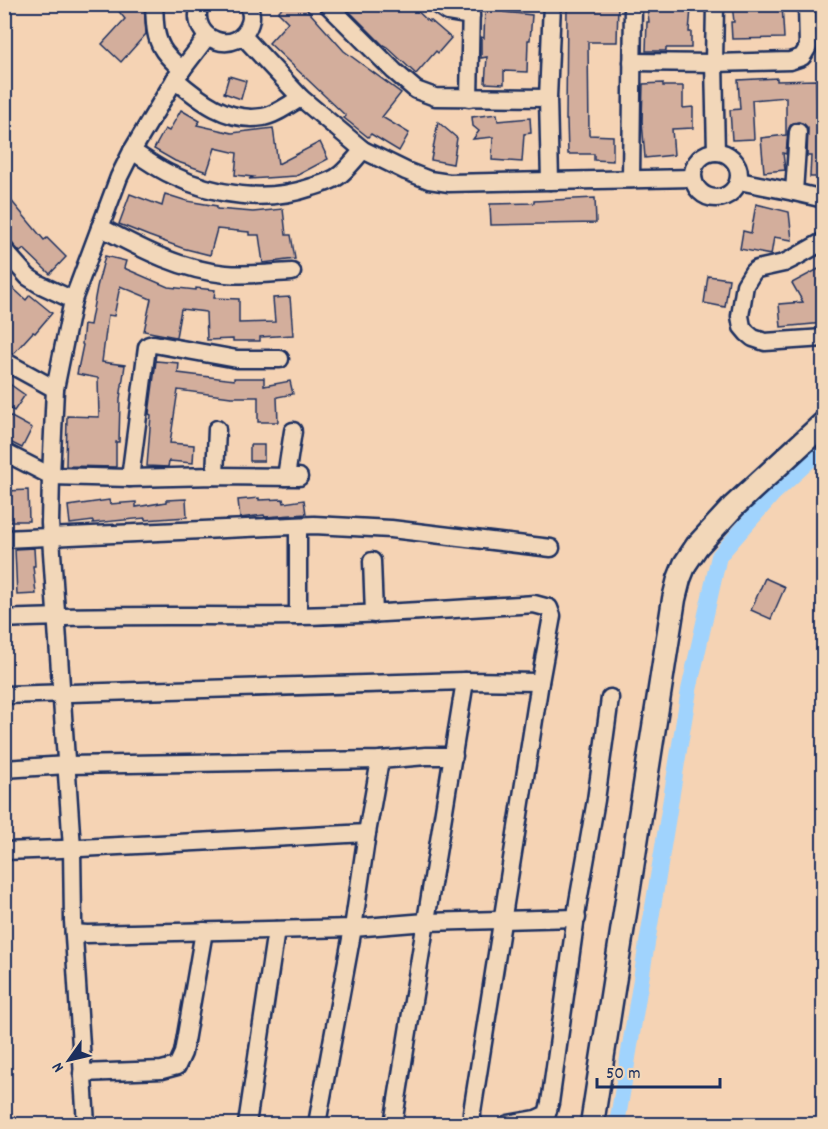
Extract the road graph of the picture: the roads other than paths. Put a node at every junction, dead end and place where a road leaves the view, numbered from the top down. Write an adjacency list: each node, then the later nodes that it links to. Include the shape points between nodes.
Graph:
1 (154, 4): 15 (street, via 162,48)
2 (200, 4): 12 (street, via 198,21)
3 (248, 4): 11 (street, via 251,19)
4 (327, 4): 17 (street, via 416,90 435,98)
5 (436, 4): 10 (street, via 448,12)
6 (552, 4): 18 (street)
7 (633, 4): 13 (street)
8 (715, 4): 14 (street)
9 (807, 4): 14 (street, via 808,47 802,57 790,61)
10 (471, 10): 17 (street)
11 (243, 36): 12 (street, via 225,43); 16 (street)
12 (207, 37): 15 (street)
13 (632, 62): 14 (street); 24 (street)
14 (714, 63): 22 (street)
15 (178, 74): 16 (street, via 192,93 231,115 264,117); 21 (street)
16 (301, 98): 20 (street)
17 (469, 98): 18 (street)
18 (548, 98): 25 (street)
19 (798, 132): 27 (street)
20 (363, 150): 21 (street, via 332,180 287,194 247,197 212,191 172,175); 25 (street, via 429,180)
21 (132, 151): 29 (street)
22 (716, 152): 23 (street, via 701,157); 26 (street, via 735,160)
23 (693, 178): 24 (street); 26 (street, via 700,192 715,198 730,194)
24 (631, 179): 25 (street)
25 (550, 181)
26 (739, 181): 27 (street)
27 (794, 192): 28 (street)
28 (824, 200)
29 (100, 227): 32 (street, via 176,264 242,275); 33 (street)
30 (824, 241): 34 (street, via 784,263 753,272 745,285 740,316 747,333 765,342)
31 (4, 250): 33 (street, via 28,277)
32 (292, 272)
33 (73, 300): 37 (street)
34 (824, 338)
35 (280, 359): 44 (street, via 237,359 149,345)
36 (4, 361): 37 (street)
37 (55, 389): 42 (street)
38 (824, 423): 80 (street, via 721,518 697,546 679,579)
39 (217, 429): 43 (street)
40 (293, 431): 43 (street, via 292,477)
41 (4, 452): 42 (street)
42 (51, 476): 44 (street); 46 (street)
43 (215, 476): 44 (street)
44 (130, 478)
45 (298, 526): 46 (street); 48 (street, via 391,529); 52 (street)
46 (51, 537): 47 (street); 51 (street)
47 (4, 539)
48 (551, 549)
49 (372, 561): 50 (street)
50 (374, 614): 52 (street); 55 (street, via 534,604 549,608 552,616)
51 (57, 616): 52 (street); 53 (street); 56 (street)
52 (298, 616)
53 (4, 619)
54 (465, 681): 55 (street); 56 (street); 59 (street)
55 (540, 682): 67 (street)
56 (62, 692): 57 (street); 61 (street)
57 (4, 695)
58 (610, 698): 66 (street)
59 (454, 756): 60 (street); 68 (street)
60 (380, 760): 61 (street); 63 (street)
61 (67, 765): 62 (street); 64 (street)
62 (4, 769)
63 (367, 833): 64 (street); 69 (street)
64 (72, 848): 65 (street); 72 (street)
65 (4, 850)
66 (577, 918): 67 (street); 74 (street, via 547,1114)
67 (502, 920): 68 (street); 79 (street, via 472,1112)
68 (426, 922): 69 (street); 78 (street)
69 (353, 928): 70 (street); 77 (street)
70 (276, 930): 71 (street); 76 (street)
71 (204, 931): 72 (street); 73 (street, via 183,1053 177,1066)
72 (74, 933): 73 (street)
73 (82, 1073): 75 (street)
74 (513, 1124)
75 (86, 1125)
76 (247, 1125)
77 (317, 1125)
78 (393, 1125)
79 (475, 1125)
80 (592, 1125)

